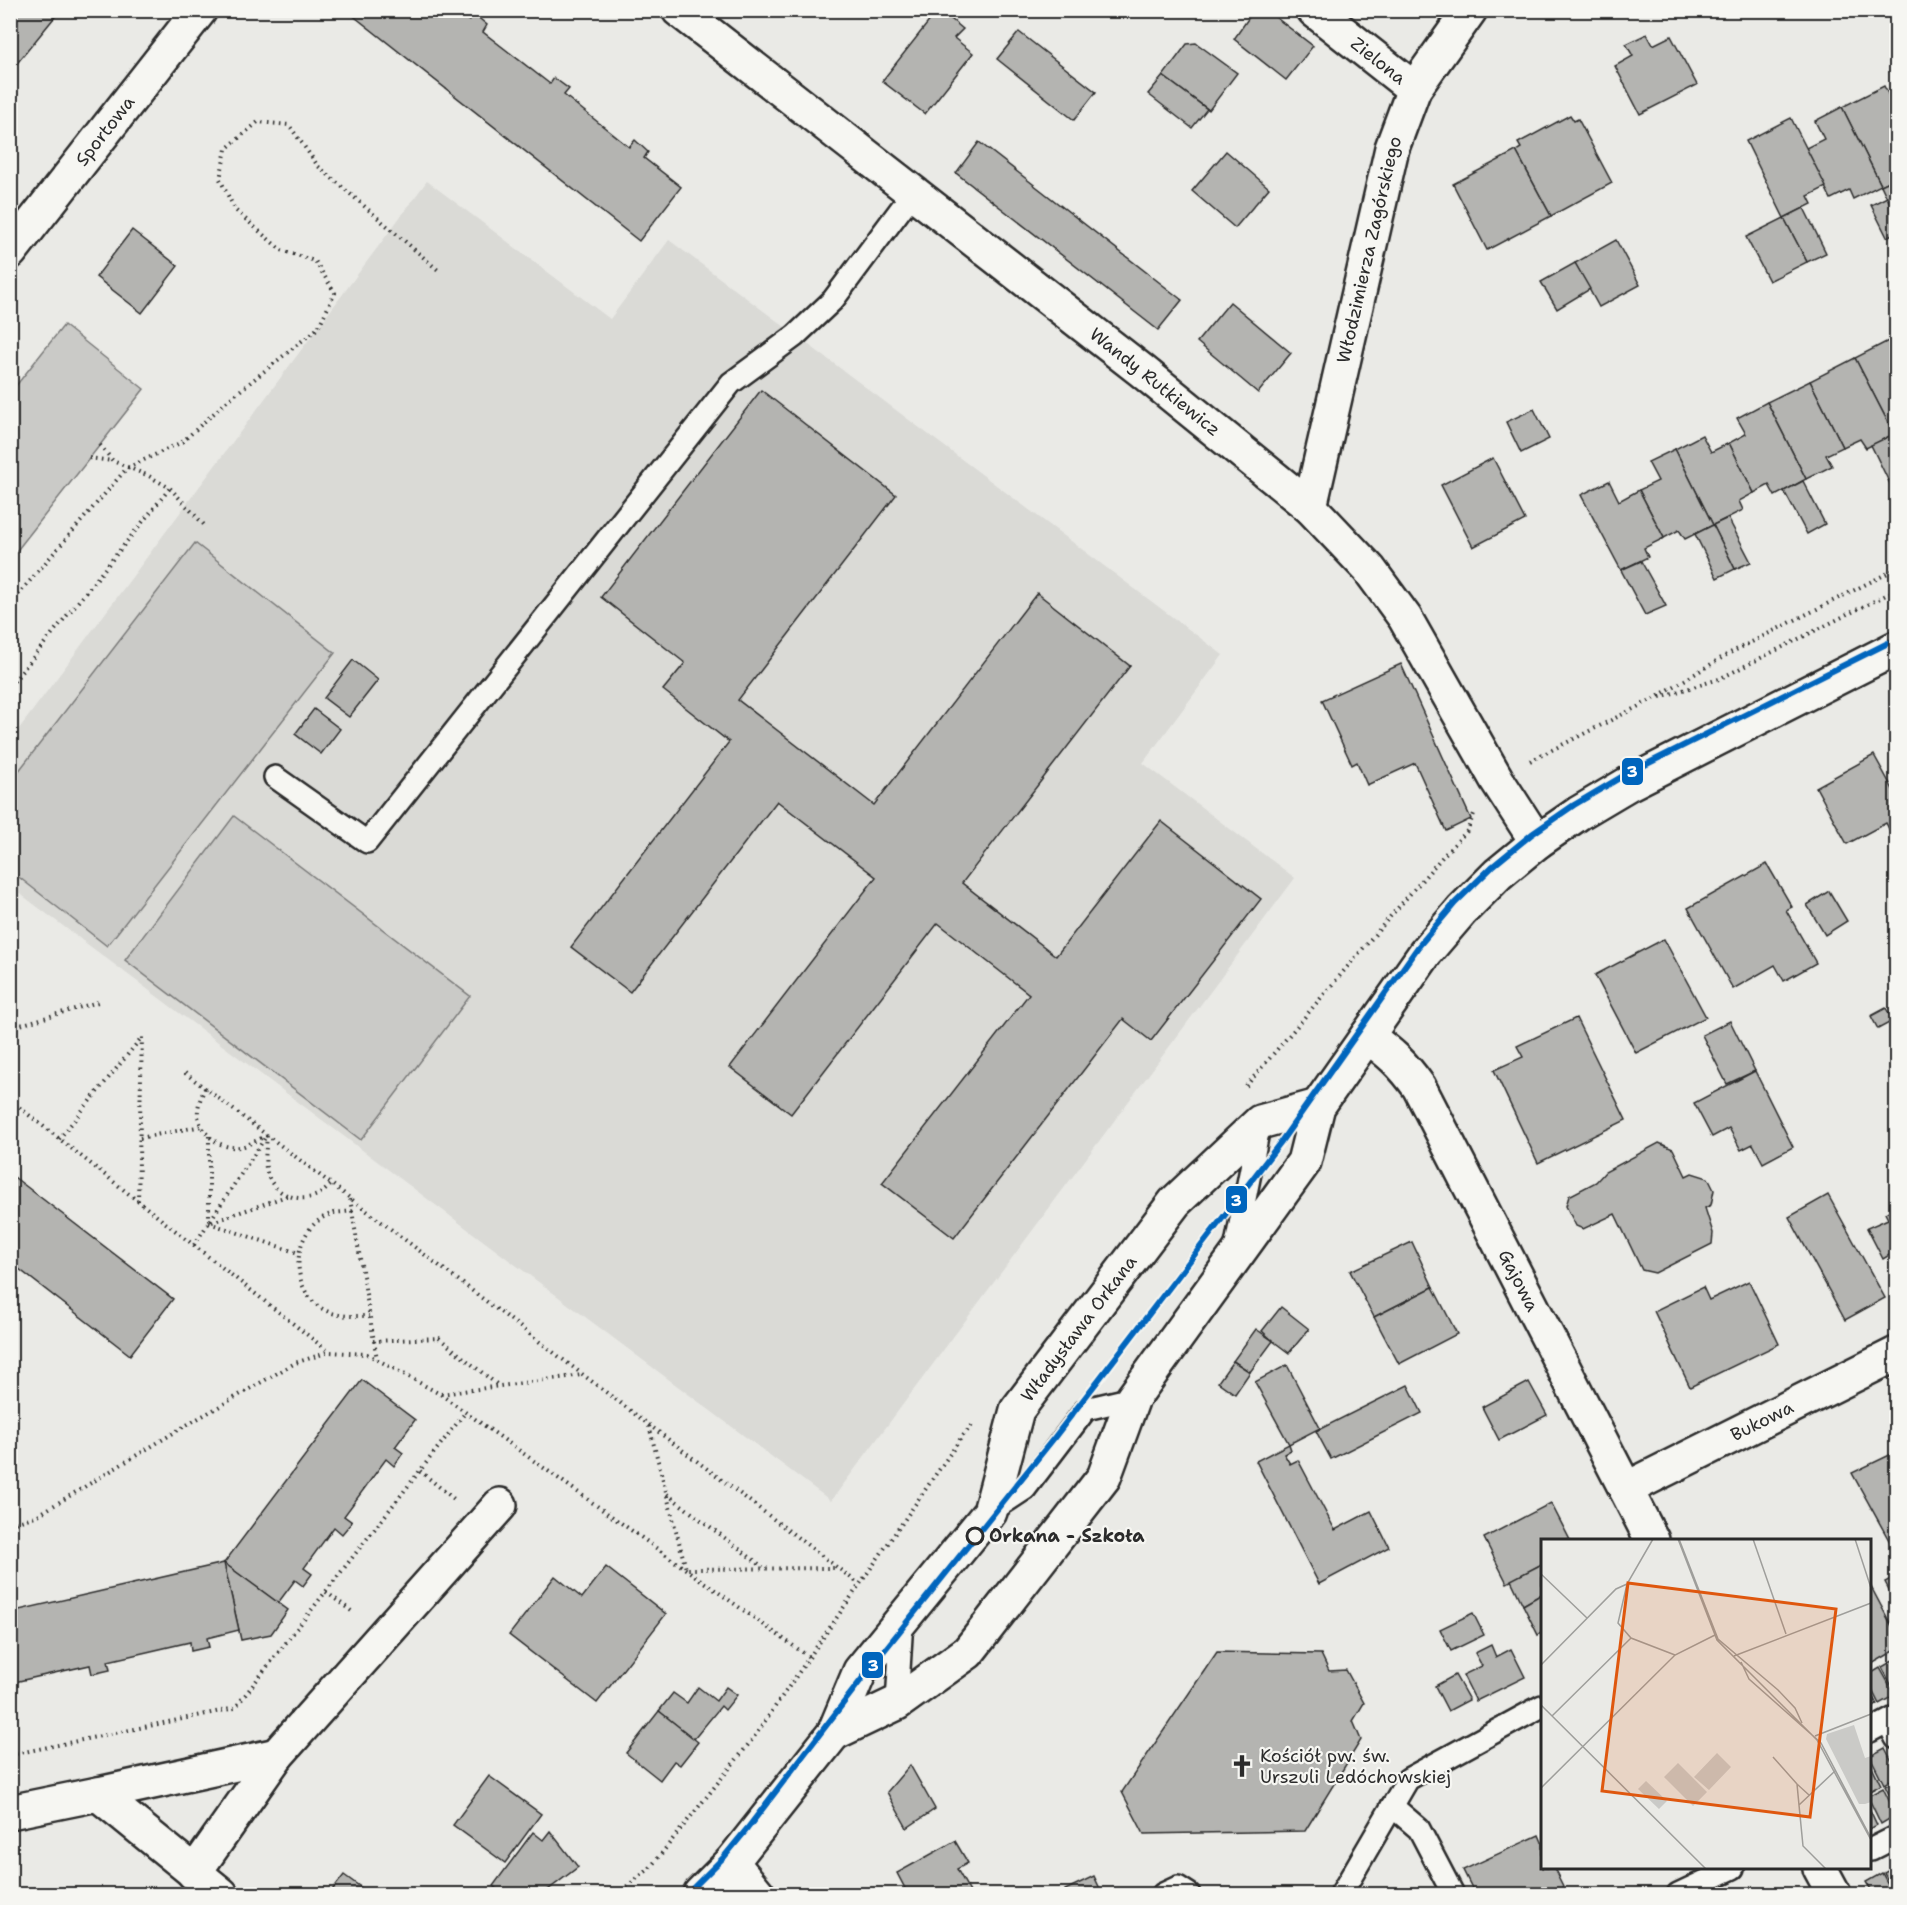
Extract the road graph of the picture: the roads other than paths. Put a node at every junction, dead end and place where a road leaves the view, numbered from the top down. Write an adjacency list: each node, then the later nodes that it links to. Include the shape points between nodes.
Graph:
1 (200, 10): 7 (street, Sportowa)
2 (678, 10): 6 (street, Wandy Rutkiewicz)
3 (1314, 10): 5 (street, Zielona)
4 (1470, 10): 5 (street, Włodzimierza Zagórskiego)
5 (1414, 89): 8 (street, Włodzimierza Zagórskiego, via 1392,148)
6 (912, 194): 8 (street, Wandy Rutkiewicz); 10 (lane, via 833,300 795,336 731,383 367,842)
7 (10, 252)
8 (1310, 507): 11 (street, Wandy Rutkiewicz, via 1369,569 1405,618)
9 (1896, 648): 11 (street, Władysława Orkana, via 1628,784)
10 (275, 777)
11 (1537, 842): 12 (street, Władysława Orkana, via 1462,910 1426,952)
12 (1367, 1036): 13 (street, Władysława Orkana); 18 (street, Gajowa, via 1392,1054 1419,1087)
13 (1318, 1106): 14 (street, Władysława Orkana); 15 (street, Władysława Orkana, via 1304,1161)
14 (1260, 1122): 15 (lane); 19 (street, Władysława Orkana, via 1175,1202 1017,1410)
15 (1233, 1259): 17 (street, Władysława Orkana)
16 (1896, 1354): 18 (street, Bukowa)
17 (1133, 1398): 19 (lane, via 1086,1409 1025,1489); 23 (street, Władysława Orkana, via 1104,1477 968,1652)
18 (1626, 1489): 21 (street, Gajowa)
19 (990, 1512): 22 (street, Władysława Orkana)
20 (492, 1514): 26 (street)
21 (1651, 1539)
22 (902, 1620): 23 (lane); 25 (street, Władysława Orkana, via 860,1671)
23 (897, 1703): 25 (street, Władysława Orkana)
24 (1541, 1707): 28 (lane, via 1408,1779)
25 (834, 1733): 32 (street, Władysława Orkana)
26 (277, 1755): 27 (street); 34 (street)
27 (98, 1794): 29 (street); 34 (street)
28 (1392, 1806): 40 (lane); 41 (lane, via 1419,1829)
29 (10, 1812)
30 (1896, 1837): 31 (lane)
31 (1871, 1849)
32 (731, 1863): 36 (street, Władysława Orkana); 37 (street)
33 (1731, 1869): 42 (lane)
34 (194, 1873): 35 (street)
35 (221, 1894)
36 (700, 1894)
37 (758, 1894)
38 (1163, 1894): 39 (lane, via 1178,1887)
39 (1189, 1894)
40 (1341, 1894)
41 (1453, 1894)
42 (1678, 1894)

